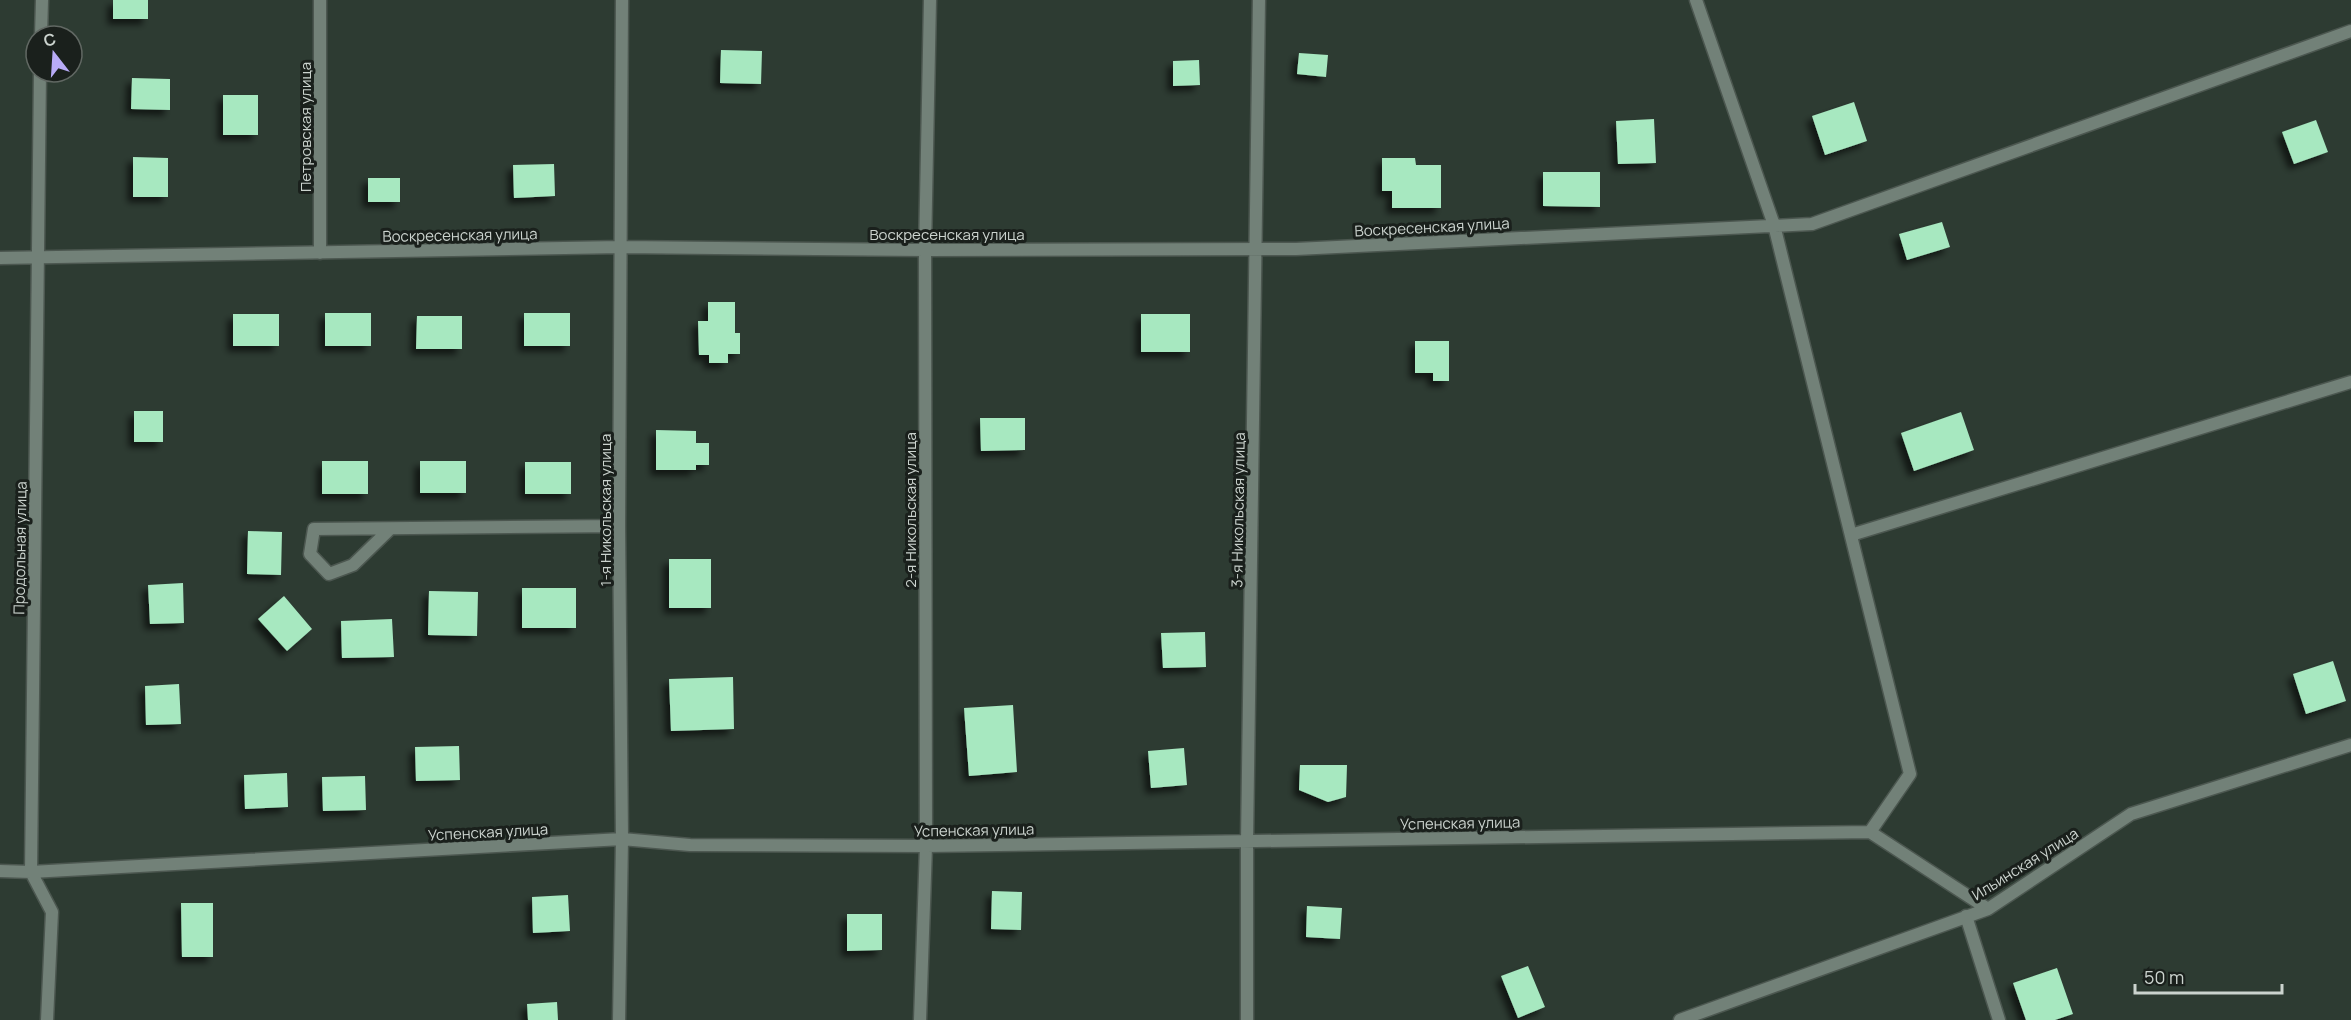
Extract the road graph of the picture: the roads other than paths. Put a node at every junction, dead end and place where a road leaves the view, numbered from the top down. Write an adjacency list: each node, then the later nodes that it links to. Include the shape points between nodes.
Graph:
1 (42, 0): 7 (street)
2 (320, 0): 14 (street, Петровская улица)
3 (622, 0): 11 (street, 1-я Никольская улица)
4 (930, 0): 13 (street, 2-я Никольская улица)
5 (1259, 0): 12 (street, 3-я Никольская улица)
6 (1696, 0): 10 (street)
7 (41, 24)
8 (2351, 31): 10 (street, Воскресенская улица, via 1812,224)
9 (40, 84): 15 (street, Продольная улица)
10 (1774, 225): 12 (street, Воскресенская улица); 20 (street)
11 (621, 247): 13 (street, Воскресенская улица); 14 (street, Воскресенская улица); 18 (street, 1-я Никольская улица)
12 (1257, 249): 13 (street, Воскресенская улица); 24 (street, 3-я Никольская улица)
13 (925, 250): 25 (street, 2-я Никольская улица)
14 (320, 253): 15 (street, Воскресенская улица)
15 (37, 257): 16 (street, Воскресенская улица); 27 (street, Продольная улица)
16 (0, 258)
17 (2351, 382): 20 (street)
18 (619, 526): 19 (street); 23 (street, 1-я Никольская улица)
19 (390, 529): 19 (street, via 314,530 310,554 329,574 353,565)
20 (1851, 535): 22 (street, via 1910,774)
21 (2351, 745): 28 (street, Ильинская улица, via 2131,814)
22 (1870, 832): 24 (street, Успенская улица); 28 (street)
23 (622, 839): 25 (street, Успенская улица, via 690,845); 27 (street, Успенская улица); 31 (street, 1-я Никольская улица)
24 (1247, 841): 25 (street, Успенская улица); 33 (street, 3-я Никольская улица)
25 (926, 846): 32 (street, 2-я Никольская улица)
26 (0, 871): 27 (street, Успенская улица)
27 (31, 872): 30 (street, Продольная улица, via 52,912)
28 (1988, 909): 29 (street, Ильинская улица)
29 (1966, 916): 34 (street, Ильинская улица); 35 (street)
30 (47, 1020)
31 (620, 1020)
32 (920, 1020)
33 (1247, 1020)
34 (1680, 1020)
35 (1998, 1020)

